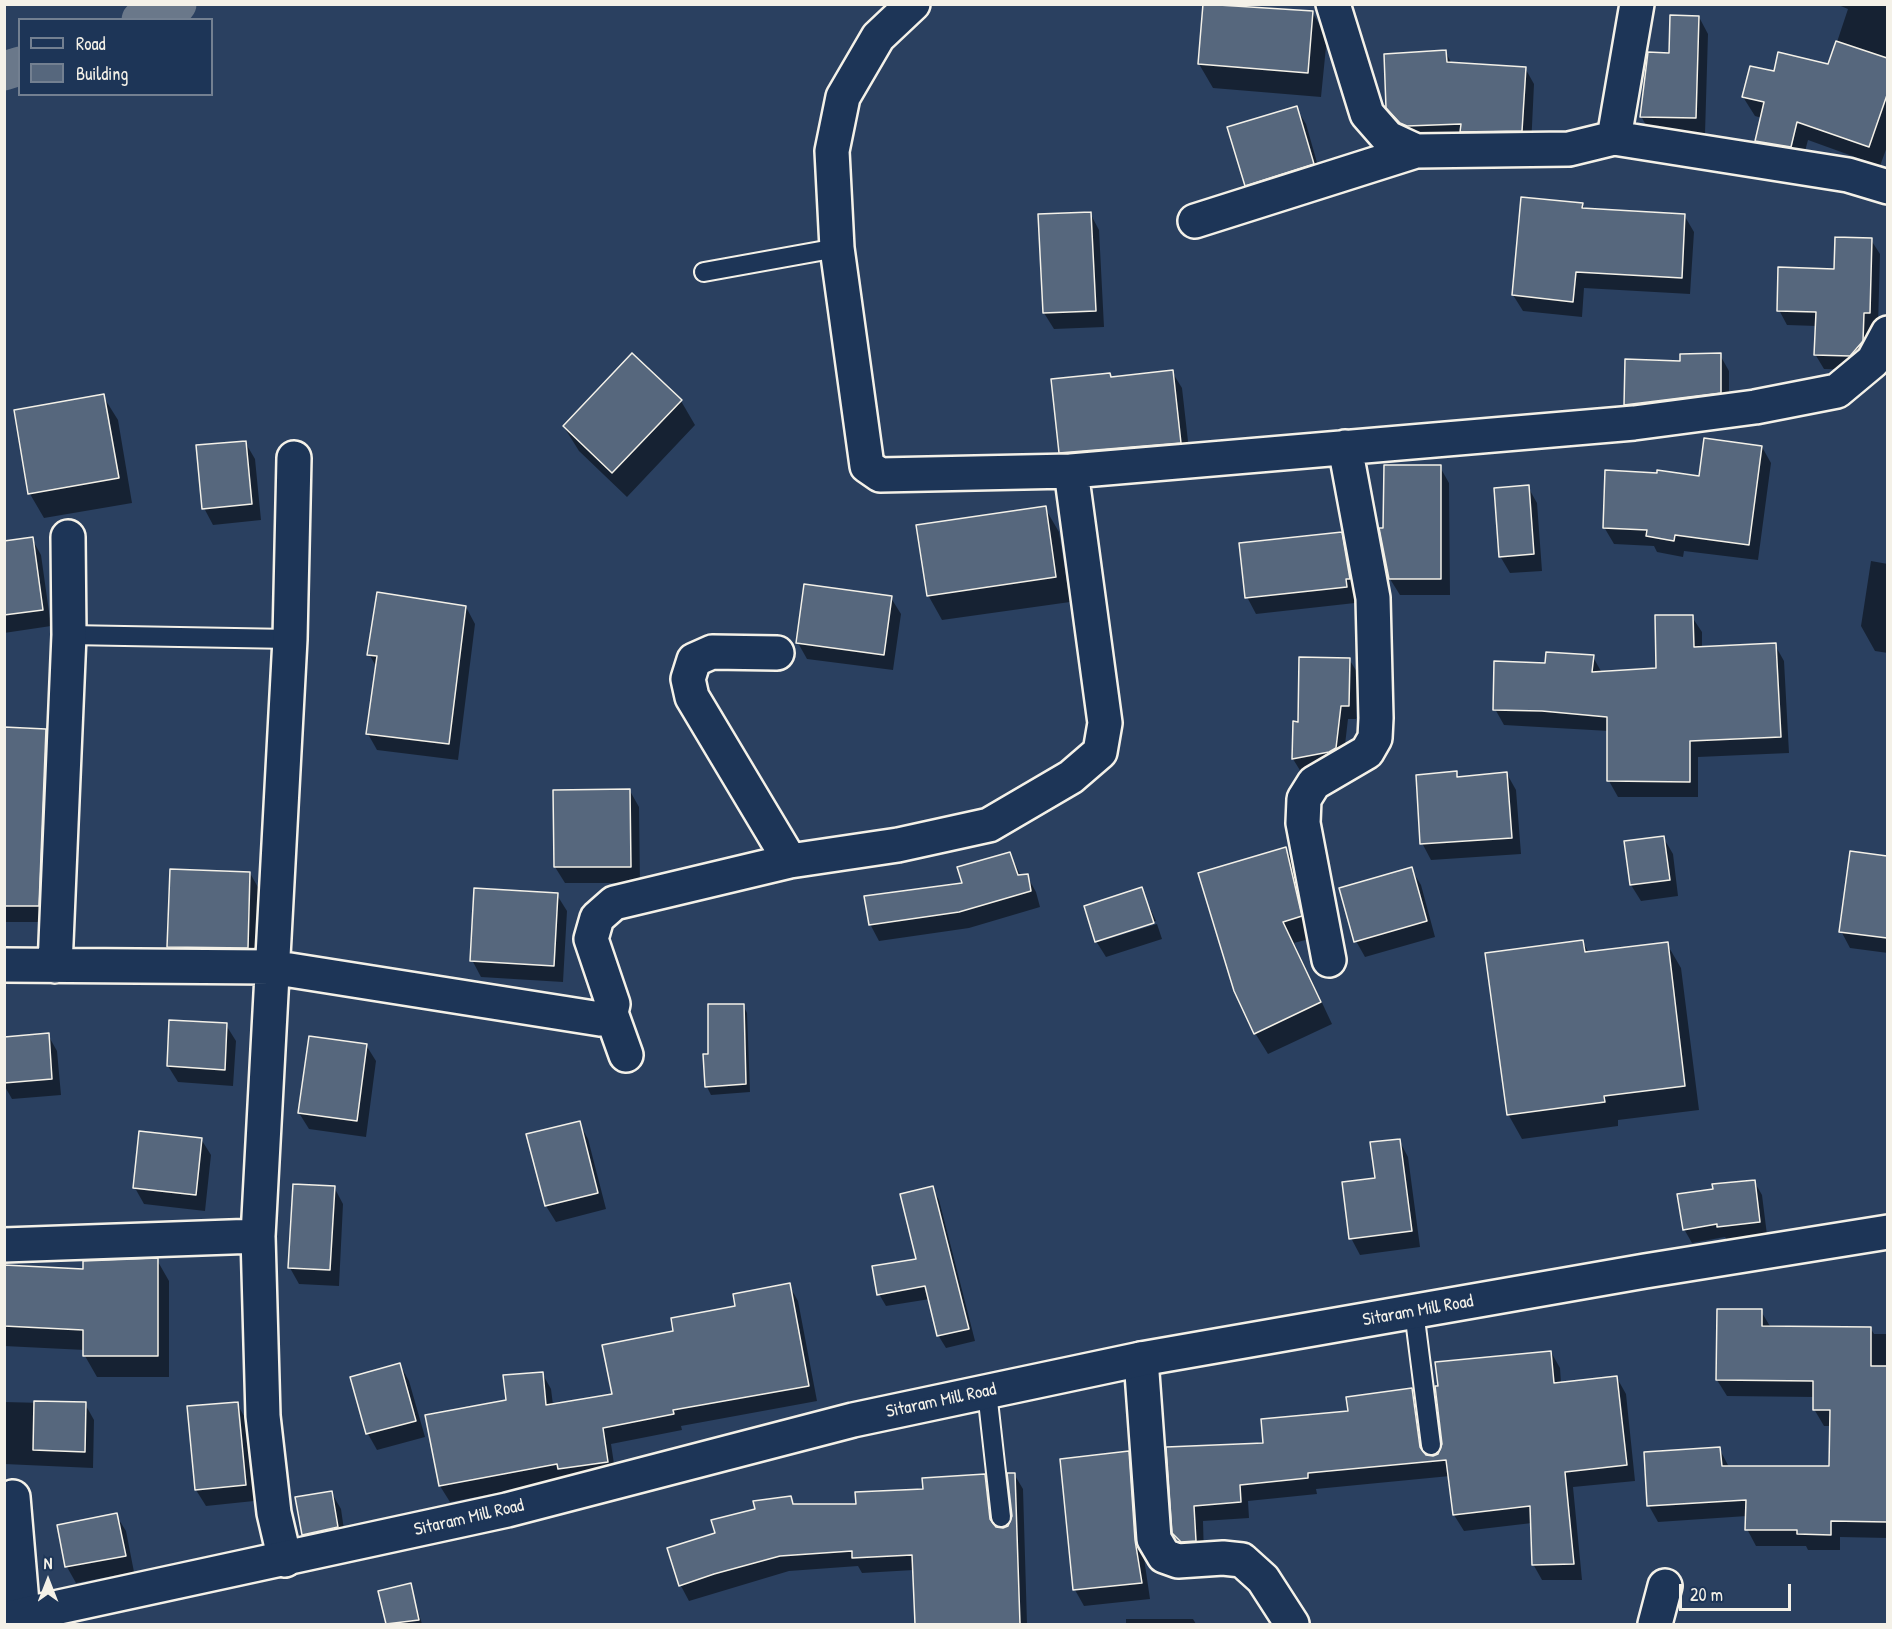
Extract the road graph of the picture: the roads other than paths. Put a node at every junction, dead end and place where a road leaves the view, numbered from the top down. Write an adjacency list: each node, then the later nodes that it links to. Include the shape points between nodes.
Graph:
1 (913, 4): 8 (street, via 878,38 843,97 832,151)
2 (1333, 4): 5 (street, via 1367,114 1388,138)
3 (1637, 4): 4 (street)
4 (1614, 138): 5 (street, via 1569,149); 6 (street, via 1848,175)
5 (1416, 151): 7 (street)
6 (1887, 187)
7 (1195, 220)
8 (837, 248): 9 (lane); 13 (street, via 867,466 880,475)
9 (704, 272)
10 (1887, 333): 11 (street, via 1873,361 1837,391 1755,407 1634,423)
11 (1345, 447): 13 (street); 19 (street, via 1373,598 1376,718 1375,738 1367,752 1314,783 1304,799 1303,823)
12 (294, 458): 16 (street)
13 (1071, 471): 18 (street, via 1105,723 1100,752 1071,777 989,825 898,845)
14 (68, 537): 15 (street)
15 (69, 635): 16 (lane); 21 (street)
16 (290, 639): 22 (street)
17 (777, 653): 18 (street, via 712,652 694,660 688,679 692,697)
18 (790, 861): 23 (street, via 614,903 597,918 591,939 613,1004)
19 (1329, 960)
20 (4, 965): 21 (street)
21 (55, 966): 22 (street)
22 (271, 967): 23 (street, via 600,1019); 26 (street)
23 (611, 1013): 24 (street)
24 (626, 1055)
25 (1887, 1232): 28 (street, Sitaram Mill Road)
26 (258, 1236): 27 (street); 34 (street, via 263,1416 274,1513)
27 (4, 1245)
28 (1414, 1311): 29 (street, Sitaram Mill Road); 31 (lane)
29 (1141, 1359): 30 (street, Sitaram Mill Road); 37 (street, via 1154,1539 1164,1556 1178,1561 1242,1560 1263,1579)
30 (987, 1392): 33 (lane); 34 (street, Sitaram Mill Road, via 853,1420 507,1510)
31 (1431, 1446)
32 (13, 1497): 36 (street)
33 (1001, 1517)
34 (285, 1560): 36 (street, Sitaram Mill Road)
35 (1665, 1586): 38 (street)
36 (14, 1617)
37 (1292, 1624)
38 (1655, 1624)

